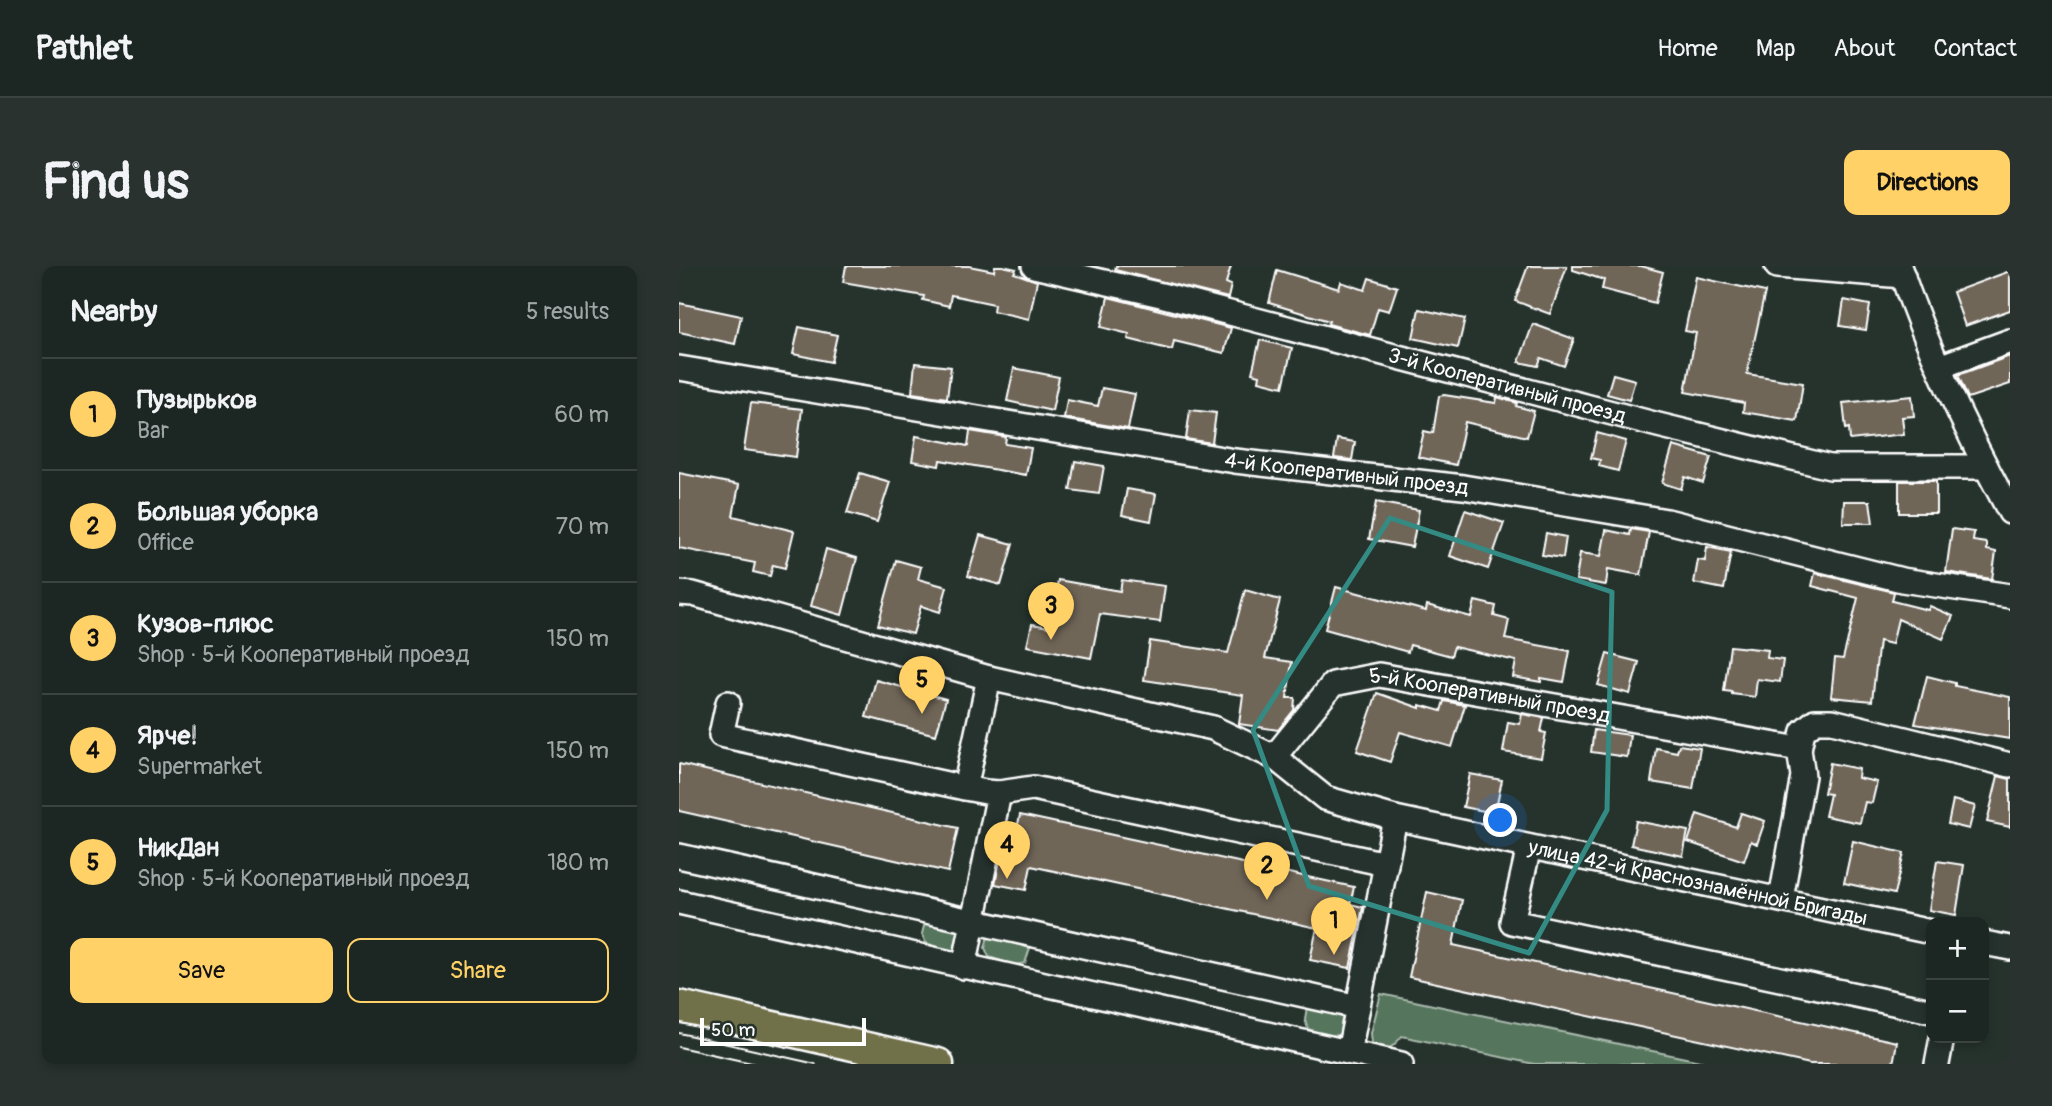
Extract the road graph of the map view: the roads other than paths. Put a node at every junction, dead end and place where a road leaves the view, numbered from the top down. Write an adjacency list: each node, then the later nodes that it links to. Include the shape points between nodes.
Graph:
1 (1034, 266): 7 (street, 3-й Кооперативный проезд, via 1830,467)
2 (1777, 266): 3 (street)
3 (1901, 271): 5 (street)
4 (2010, 341): 5 (street)
5 (1939, 367): 7 (street)
6 (679, 368): 10 (street, 4-й Кооперативный проезд, via 1235,461 1463,487 1667,521 1902,580)
7 (1986, 467): 8 (street)
8 (2010, 512)
9 (679, 593): 11 (street)
10 (2010, 596)
11 (989, 678): 14 (street, via 1213,728); 16 (street)
12 (728, 703): 16 (street, via 721,735)
13 (1799, 749): 14 (street, 5-й Кооперативный проезд, via 1379,675 1333,684); 15 (street, via 1803,731 1815,721 1832,721); 22 (street, via 1803,775)
14 (1274, 757): 18 (street, улица 42-й Краснознамённой Бригады, via 1325,798)
15 (2010, 765)
16 (965, 788): 17 (street)
17 (999, 793): 21 (street, via 1033,788); 24 (street)
18 (1395, 818): 19 (street, улица 42-й Краснознамённой Бригады); 21 (street)
19 (1528, 846): 22 (street, улица 42-й Краснознамённой Бригады); 31 (street, via 1512,922)
20 (679, 856): 24 (street)
21 (1386, 864): 30 (street)
22 (1781, 900): 25 (street, улица 42-й Краснознамённой Бригады)
23 (679, 902): 28 (street)
24 (974, 923): 28 (street); 30 (street)
25 (1926, 931)
26 (1989, 944): 27 (street)
27 (2010, 948)
28 (964, 967): 33 (street)
29 (679, 1006): 34 (main road)
30 (1358, 1007): 33 (street)
31 (1926, 1010)
32 (1942, 1043): 36 (street)
33 (1349, 1052): 35 (street)
34 (939, 1064)
35 (1401, 1064)
36 (1937, 1064)

